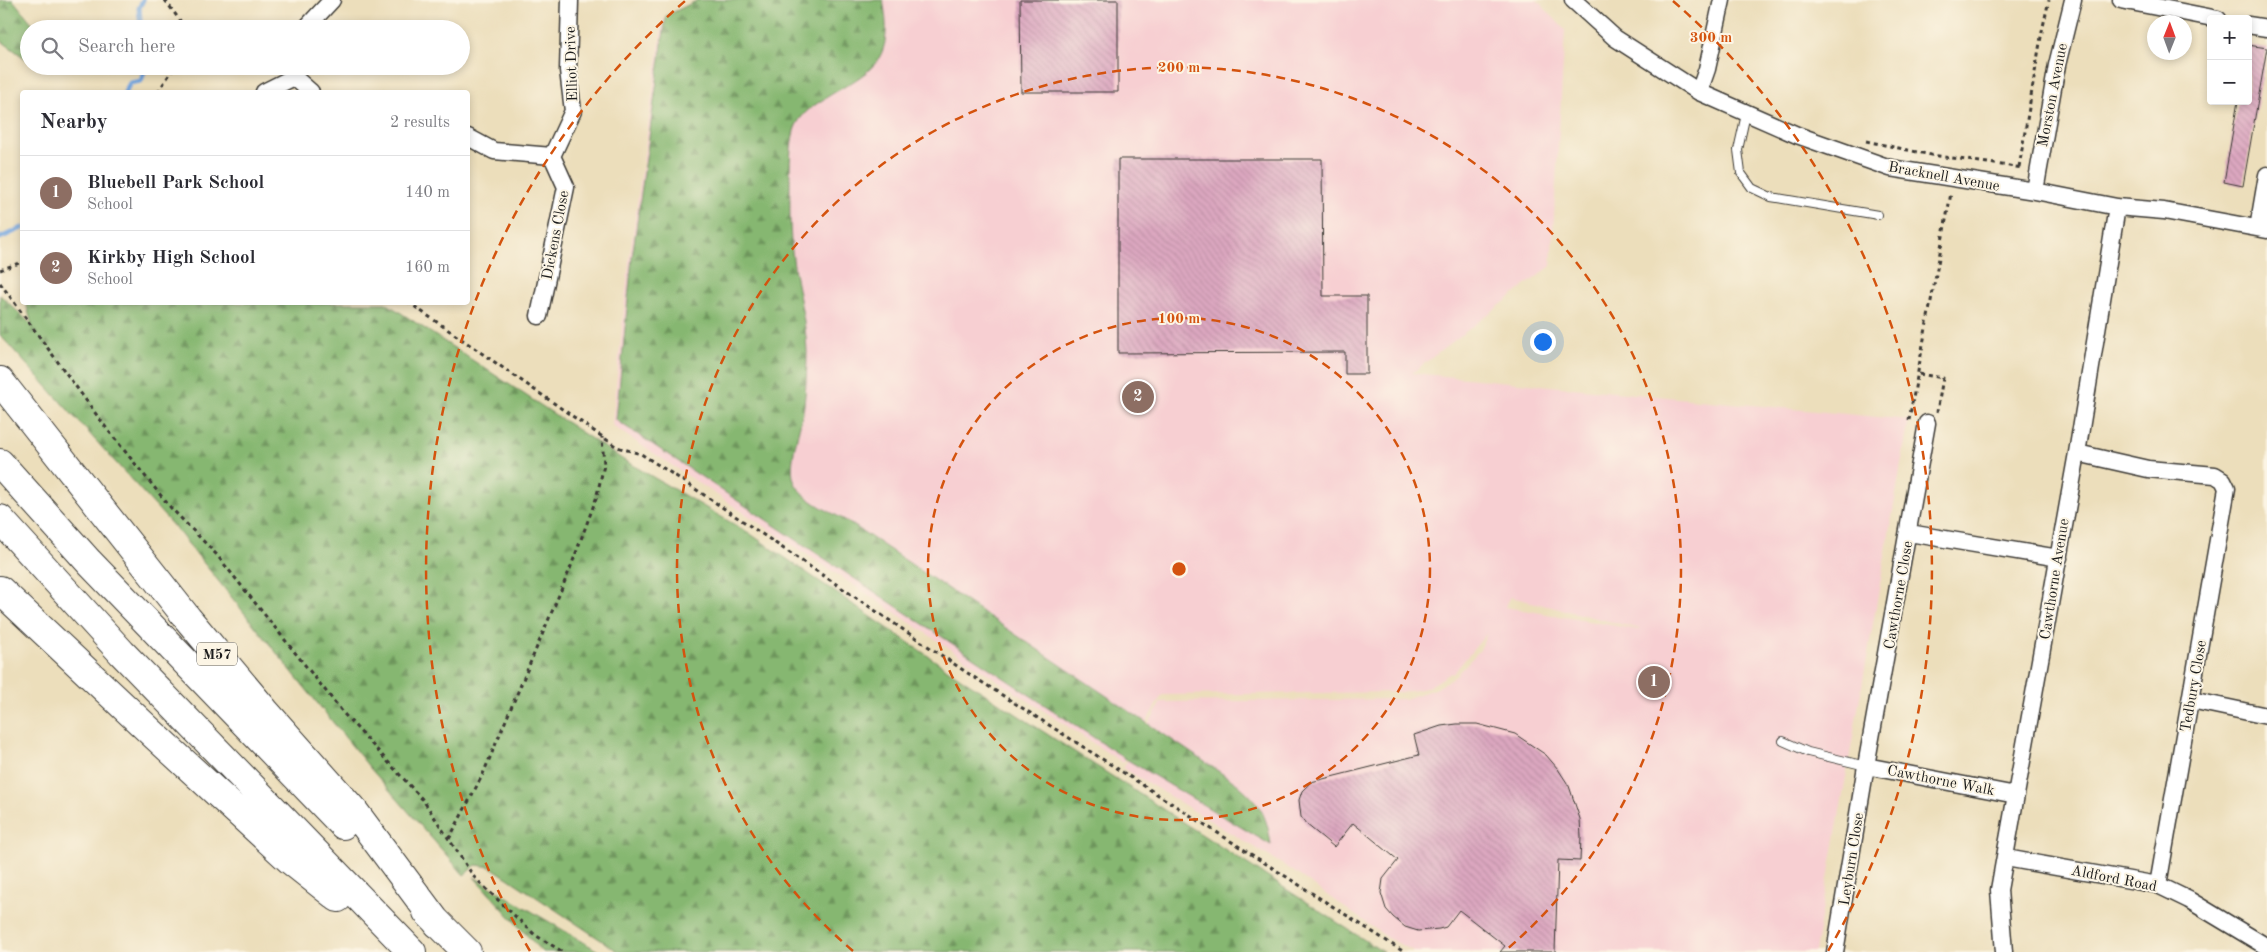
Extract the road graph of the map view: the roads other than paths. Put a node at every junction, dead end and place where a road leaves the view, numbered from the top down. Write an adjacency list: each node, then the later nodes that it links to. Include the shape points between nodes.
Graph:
1 (332, 0): 8 (street)
2 (570, 0): 18 (street, Elliot Drive, via 568,70 573,111)
3 (1573, 0): 15 (street, Bracknell Avenue, via 1615,38)
4 (1722, 0): 15 (street)
5 (2073, 0): 20 (street, Morston Avenue, via 2057,65)
6 (2121, 0): 7 (street)
7 (2207, 17)
8 (313, 20)
9 (2252, 26): 10 (street)
10 (2267, 28)
11 (290, 75): 13 (street)
12 (297, 75): 14 (street)
13 (267, 90)
14 (309, 90)
15 (1699, 92): 16 (street, Bracknell Avenue)
16 (1746, 114): 20 (street, Bracknell Avenue, via 1890,168); 22 (lane, via 1738,150 1741,173 1752,188 1771,197)
17 (470, 138): 18 (street, via 494,151)
18 (552, 156): 24 (street, Dickens Close, via 566,187)
19 (2267, 175): 23 (street)
20 (2034, 191): 21 (street, Bracknell Avenue)
21 (2117, 207): 23 (street, Bracknell Avenue, via 2164,211); 27 (street, Cawthorne Avenue)
22 (1878, 215)
23 (2263, 229)
24 (539, 316)
25 (0, 381): 40 (highway, M57, via 188,619 354,811)
26 (1927, 423): 30 (street, Cawthorne Close)
27 (2077, 453): 31 (street, Cawthorne Avenue); 33 (street, Tedbury Close, via 2148,469 2215,475 2227,488)
28 (0, 463): 40 (highway, M57, via 89,562)
29 (0, 519): 42 (highway, via 122,654)
30 (1909, 533): 31 (street); 36 (street, Cawthorne Close)
31 (2059, 558): 37 (street, Cawthorne Avenue)
32 (0, 590): 42 (highway, via 290,860)
33 (2191, 700): 34 (street); 39 (street, Tedbury Close)
34 (2267, 716)
35 (1783, 740): 36 (lane, via 1808,752)
36 (1866, 766): 37 (street, Cawthorne Walk); 44 (street, Leyburn Close)
37 (2016, 795): 38 (street, Cawthorne Avenue)
38 (2006, 858): 39 (street, Aldford Road); 45 (street, Cawthorne Avenue, via 2000,890)
39 (2158, 884): 41 (street, Aldford Road)
40 (438, 924): 43 (highway, M57)
41 (2267, 948)
42 (410, 952)
43 (467, 952)
44 (1836, 952)
45 (2004, 952)

